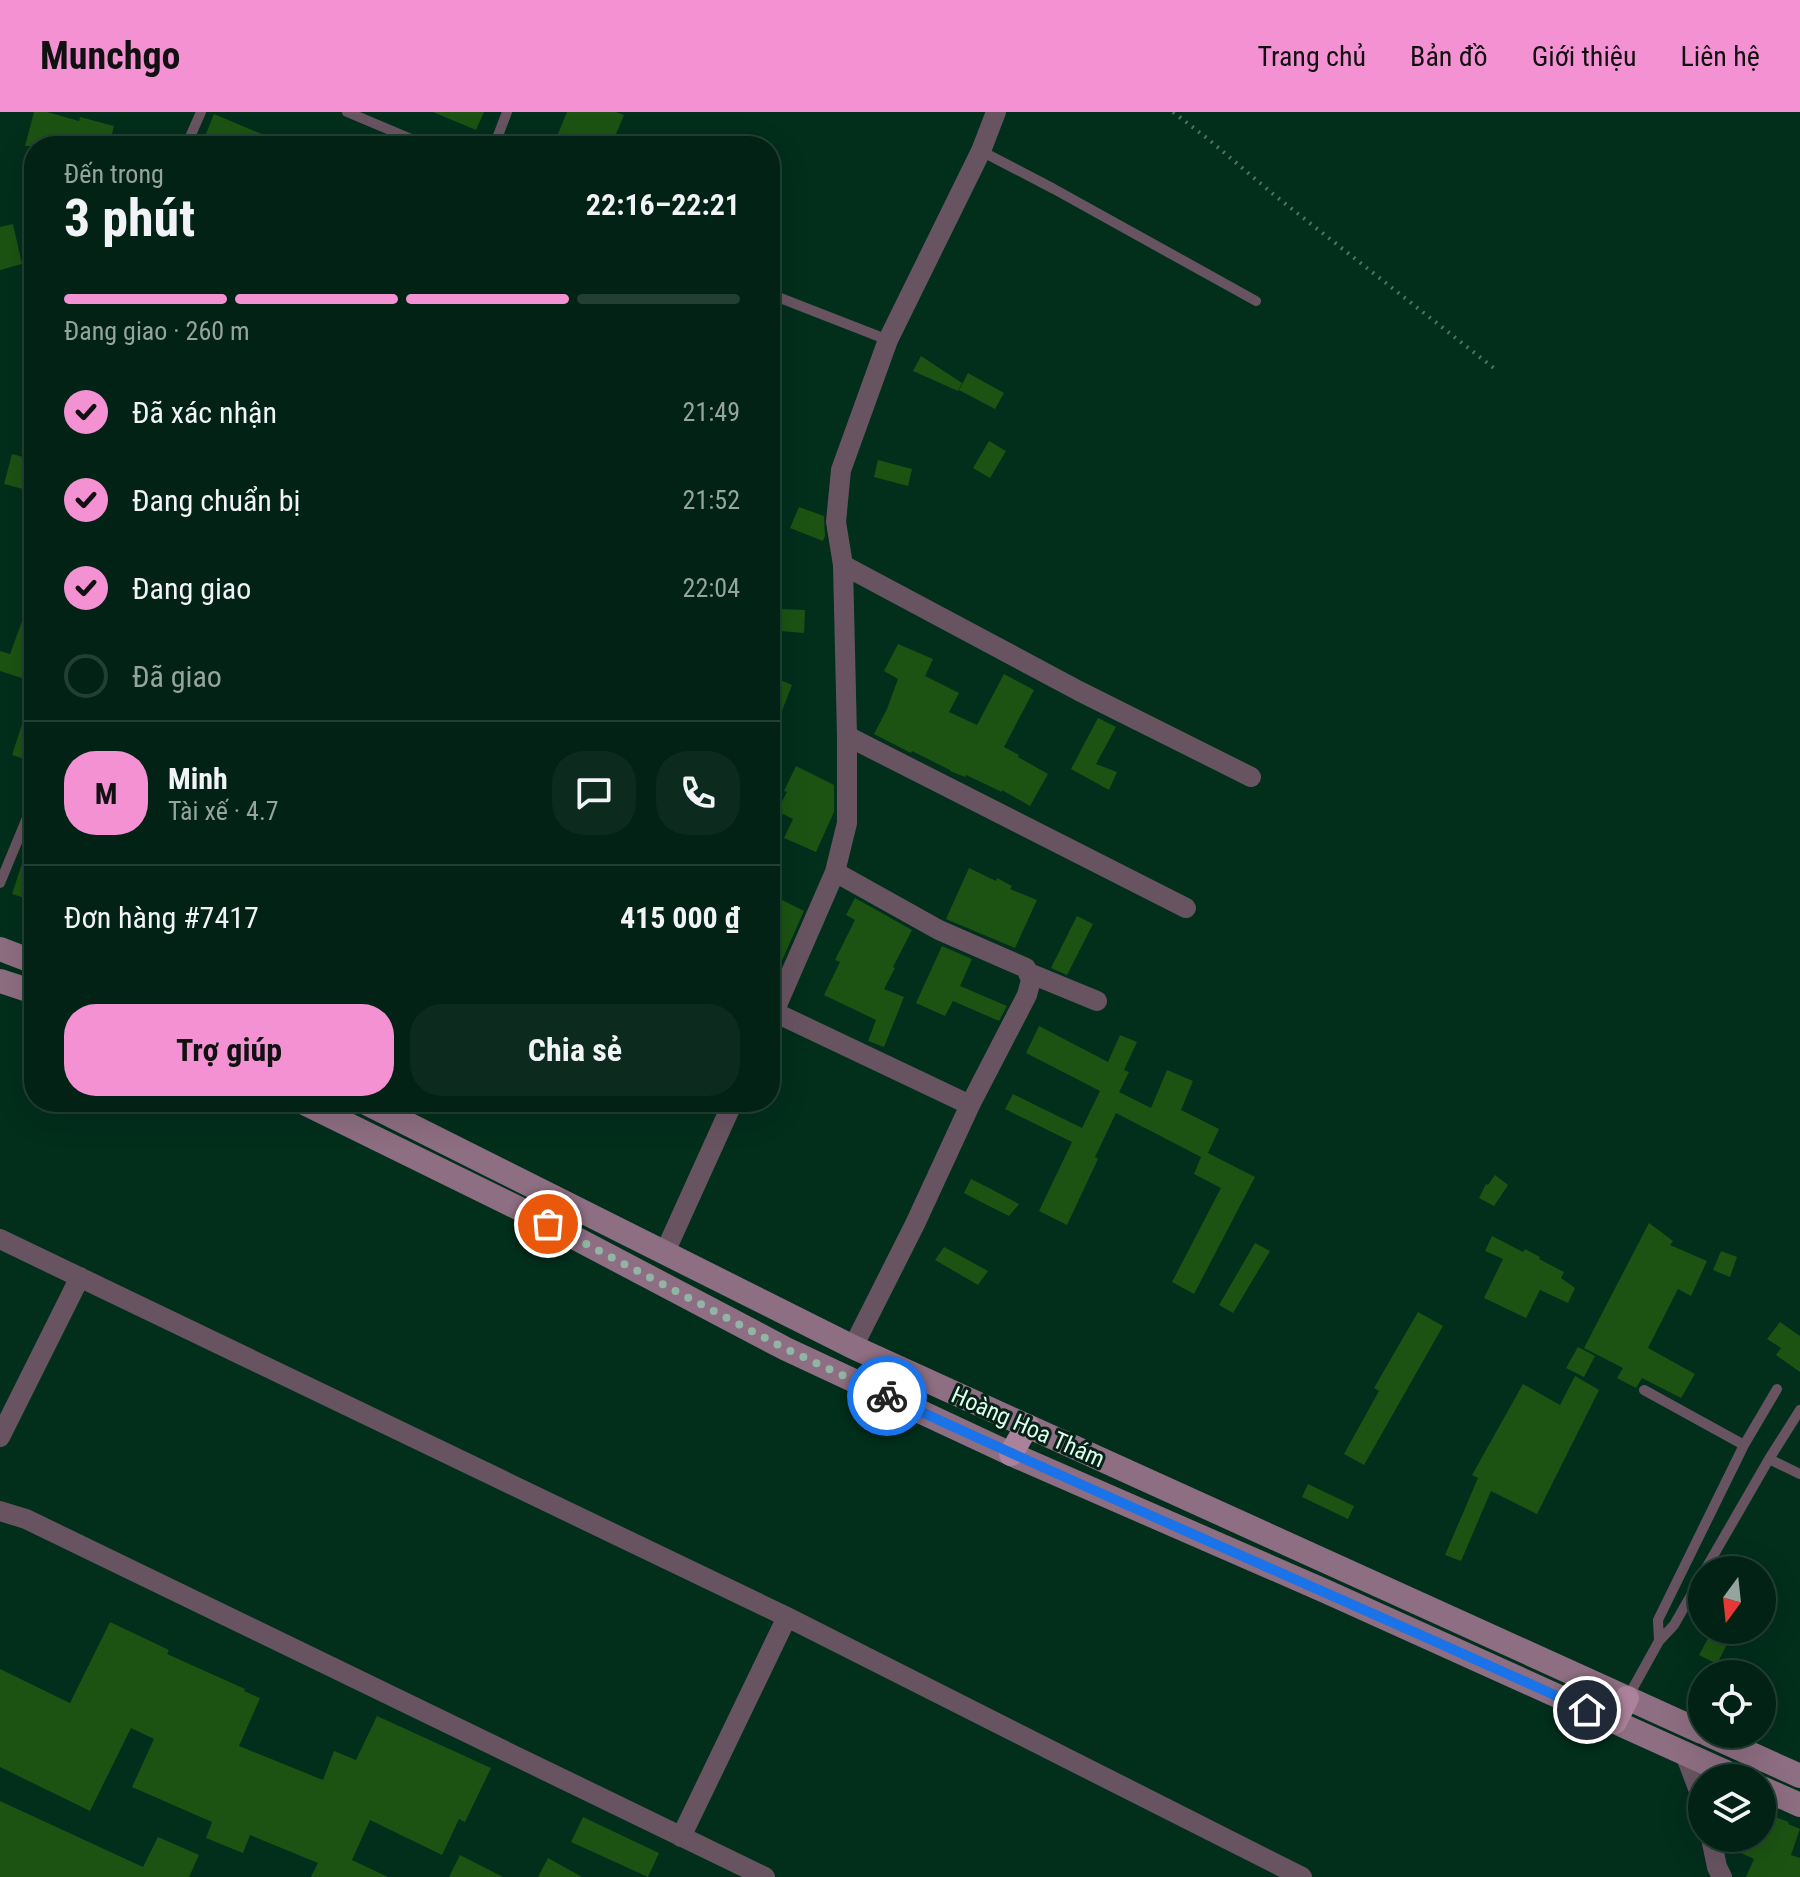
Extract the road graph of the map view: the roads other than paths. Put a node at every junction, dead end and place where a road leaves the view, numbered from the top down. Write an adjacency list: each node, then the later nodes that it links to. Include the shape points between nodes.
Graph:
1 (201, 112): 5 (lane)
2 (347, 112): 6 (lane)
3 (507, 112): 7 (lane)
4 (996, 112): 8 (street)
5 (190, 136)
6 (393, 136)
7 (498, 136)
8 (981, 151): 10 (lane); 11 (street)
9 (780, 298): 11 (lane)
10 (1256, 301)
11 (888, 340): 12 (street, via 841,470 836,522)
12 (843, 565): 13 (street); 14 (street)
13 (847, 736): 16 (street, via 847,823); 18 (street)
14 (1251, 777)
15 (24, 825): 17 (lane)
16 (835, 872): 21 (street); 24 (street)
17 (0, 883)
18 (1186, 908)
19 (0, 949): 20 (main road)
20 (24, 958)
21 (1029, 973): 25 (street); 27 (street, via 1027,995)
22 (0, 981): 23 (main road)
23 (24, 989)
24 (780, 998)
25 (1097, 1001)
26 (780, 1020): 27 (street)
27 (970, 1105): 34 (street)
28 (322, 1112): 41 (main road, Hoàng Hoa Thám, via 786,1349)
29 (384, 1112): 32 (main road, Hoàng Hoa Thám)
30 (728, 1112): 32 (street)
31 (0, 1239): 33 (street)
32 (665, 1252): 34 (main road, Hoàng Hoa Thám)
33 (80, 1277): 39 (street); 47 (street)
34 (853, 1347): 38 (main road, Hoàng Hoa Thám)
35 (1777, 1389): 40 (lane)
36 (1644, 1390): 40 (lane)
37 (1800, 1410): 42 (lane)
38 (1027, 1426): 41 (main road); 49 (main road, Hoàng Hoa Thám)
39 (0, 1437)
40 (1744, 1445): 48 (lane, via 1658,1620)
41 (1011, 1454): 50 (main road, Hoàng Hoa Thám)
42 (1769, 1459): 43 (lane); 45 (lane)
43 (1800, 1474)
44 (0, 1511): 59 (street, via 26,1519)
45 (1713, 1556)
46 (1688, 1600): 48 (lane)
47 (787, 1617): 59 (street); 62 (street)
48 (1659, 1641): 49 (lane)
49 (1627, 1698): 50 (main road); 51 (main road, Hoàng Hoa Thám)
50 (1615, 1722): 53 (main road, Hoàng Hoa Thám)
51 (1688, 1726)
52 (1737, 1748): 56 (main road, Hoàng Hoa Thám)
53 (1685, 1754): 54 (street); 55 (main road, Hoàng Hoa Thám)
54 (1689, 1764)
55 (1708, 1764)
56 (1800, 1776)
57 (1776, 1794): 58 (main road)
58 (1800, 1805)
59 (681, 1837): 61 (street)
60 (1714, 1852): 63 (street)
61 (765, 1877)
62 (1302, 1877)
63 (1722, 1877)

